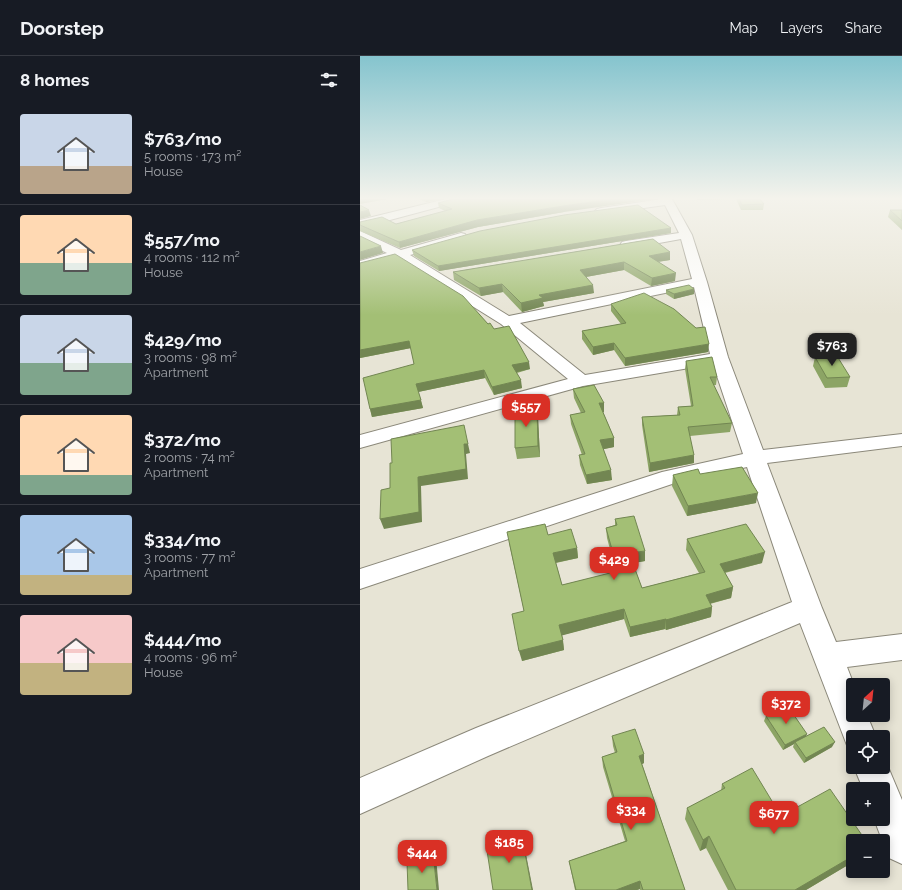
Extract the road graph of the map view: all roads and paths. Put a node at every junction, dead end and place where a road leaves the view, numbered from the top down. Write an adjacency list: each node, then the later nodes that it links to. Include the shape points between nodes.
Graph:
1 (366, 238): 6 (street)
2 (457, 238): 6 (street)
3 (669, 238): 5 (street)
4 (687, 238): 10 (street)
5 (616, 247)
6 (398, 254): 7 (street); 9 (street)
7 (360, 265)
8 (453, 274): 9 (street)
9 (438, 277): 11 (street)
10 (700, 282): 11 (street); 12 (street)
11 (507, 321): 13 (street)
12 (719, 357): 13 (street); 16 (street)
13 (581, 381): 15 (street)
14 (902, 440): 16 (street)
15 (360, 442)
16 (755, 458): 17 (street, via 670,477); 18 (street)
17 (360, 579)
18 (808, 608): 20 (street); 22 (street, via 476,744)
19 (902, 647): 20 (street)
20 (828, 656): 21 (street)
21 (857, 730)
22 (360, 796)
23 (890, 815): 24 (street)
24 (902, 845)

